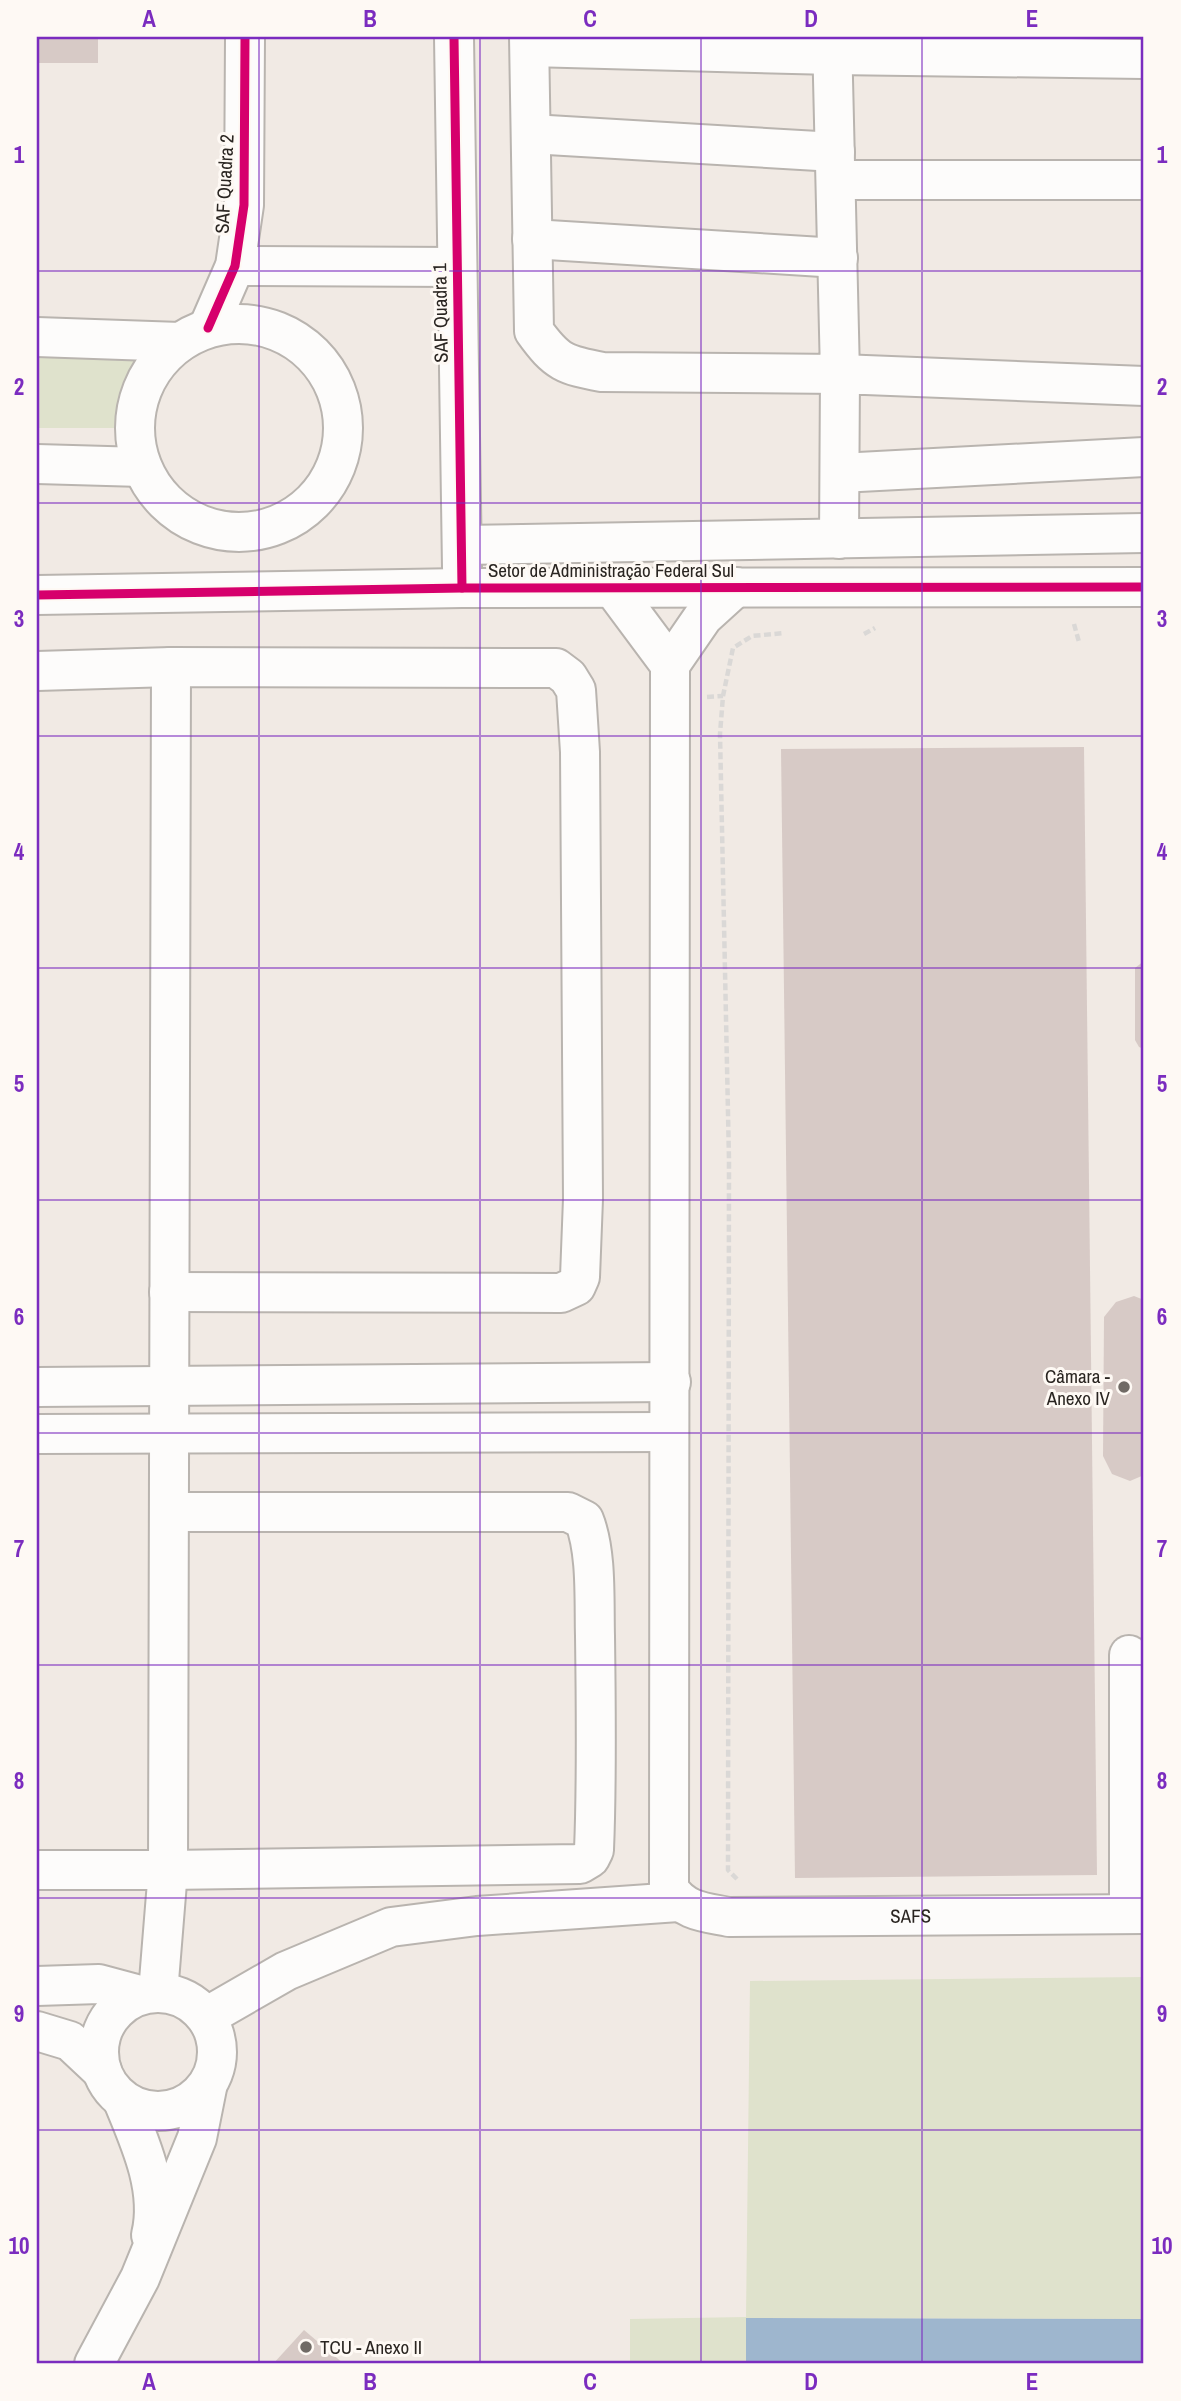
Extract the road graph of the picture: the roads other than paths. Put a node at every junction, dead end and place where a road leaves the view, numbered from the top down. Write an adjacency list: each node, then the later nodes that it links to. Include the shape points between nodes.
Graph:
1 (245, 37): 11 (street, SAF Quadra 2, via 244,205)
2 (454, 37): 12 (street, SAF Quadra 1)
3 (530, 42): 4 (street); 6 (street)
4 (833, 46): 5 (street); 7 (street)
5 (1144, 59)
6 (531, 134): 7 (street); 9 (street)
7 (835, 166): 8 (street); 10 (street)
8 (1144, 180)
9 (532, 239): 10 (street); 15 (street, via 534,331 566,365 602,372)
10 (838, 258): 15 (street)
11 (235, 266): 12 (street); 13 (street, SAF Quadra 2)
12 (457, 267): 23 (street, SAF Quadra 1)
13 (194, 335): 14 (street); 19 (street, via 154,366 139,397 134,432); 19 (street, via 240,324 271,329 300,344 323,367 337,395 343,427 338,459 324,488 302,512 274,527 243,533 211,529 182,516 158,494)
14 (37, 337)
15 (840, 374): 16 (street); 20 (street)
16 (1144, 386)
17 (1144, 457): 20 (street)
18 (37, 464): 19 (street)
19 (142, 467)
20 (840, 473): 22 (street)
21 (1144, 533): 22 (street, Setor de Administração Federal Sul)
22 (839, 539): 23 (street, Setor de Administração Federal Sul)
23 (462, 545): 27 (street, SAF Quadra 1)
24 (612, 587): 25 (street, Setor de Administração Federal Sul); 27 (street, Setor de Administração Federal Sul); 29 (street)
25 (736, 587): 26 (street, Setor de Administração Federal Sul); 29 (street, via 703,617)
26 (1144, 587)
27 (462, 588): 28 (street, Setor de Administração Federal Sul)
28 (37, 595)
29 (670, 665): 33 (street)
30 (171, 667): 31 (street); 32 (street); 32 (street, via 556,668 568,677 576,690 580,752 583,1199 580,1277 576,1286 561,1293)
31 (37, 671)
32 (169, 1292): 34 (street)
33 (671, 1382): 34 (street); 36 (street)
34 (169, 1386): 35 (street); 38 (street)
35 (37, 1387)
36 (669, 1432): 38 (street); 43 (street, via 669,1889)
37 (37, 1434): 38 (street)
38 (169, 1434): 39 (street)
39 (169, 1511): 42 (street); 42 (street, via 568,1513 584,1520 590,1535 594,1610 597,1776 594,1850 580,1864)
40 (1129, 1655): 44 (street, via 1127,1865)
41 (37, 1870): 42 (street)
42 (168, 1870): 46 (street)
43 (678, 1902): 44 (street, SAFS, via 729,1917); 47 (street, via 391,1927 286,1971)
44 (1136, 1914)
45 (37, 1986): 46 (street, via 99,1984)
46 (149, 1994): 47 (street, via 177,1996); 49 (street, via 124,2004 110,2017 102,2034 99,2052)
47 (206, 2017): 50 (street, via 218,2052)
48 (37, 2031): 49 (street, via 70,2041)
49 (113, 2086): 50 (street, via 140,2109 159,2112 177,2109); 51 (street, via 144,2152 156,2215)
50 (207, 2088): 51 (street, via 197,2138)
51 (140, 2278): 52 (street)
52 (94, 2364)

